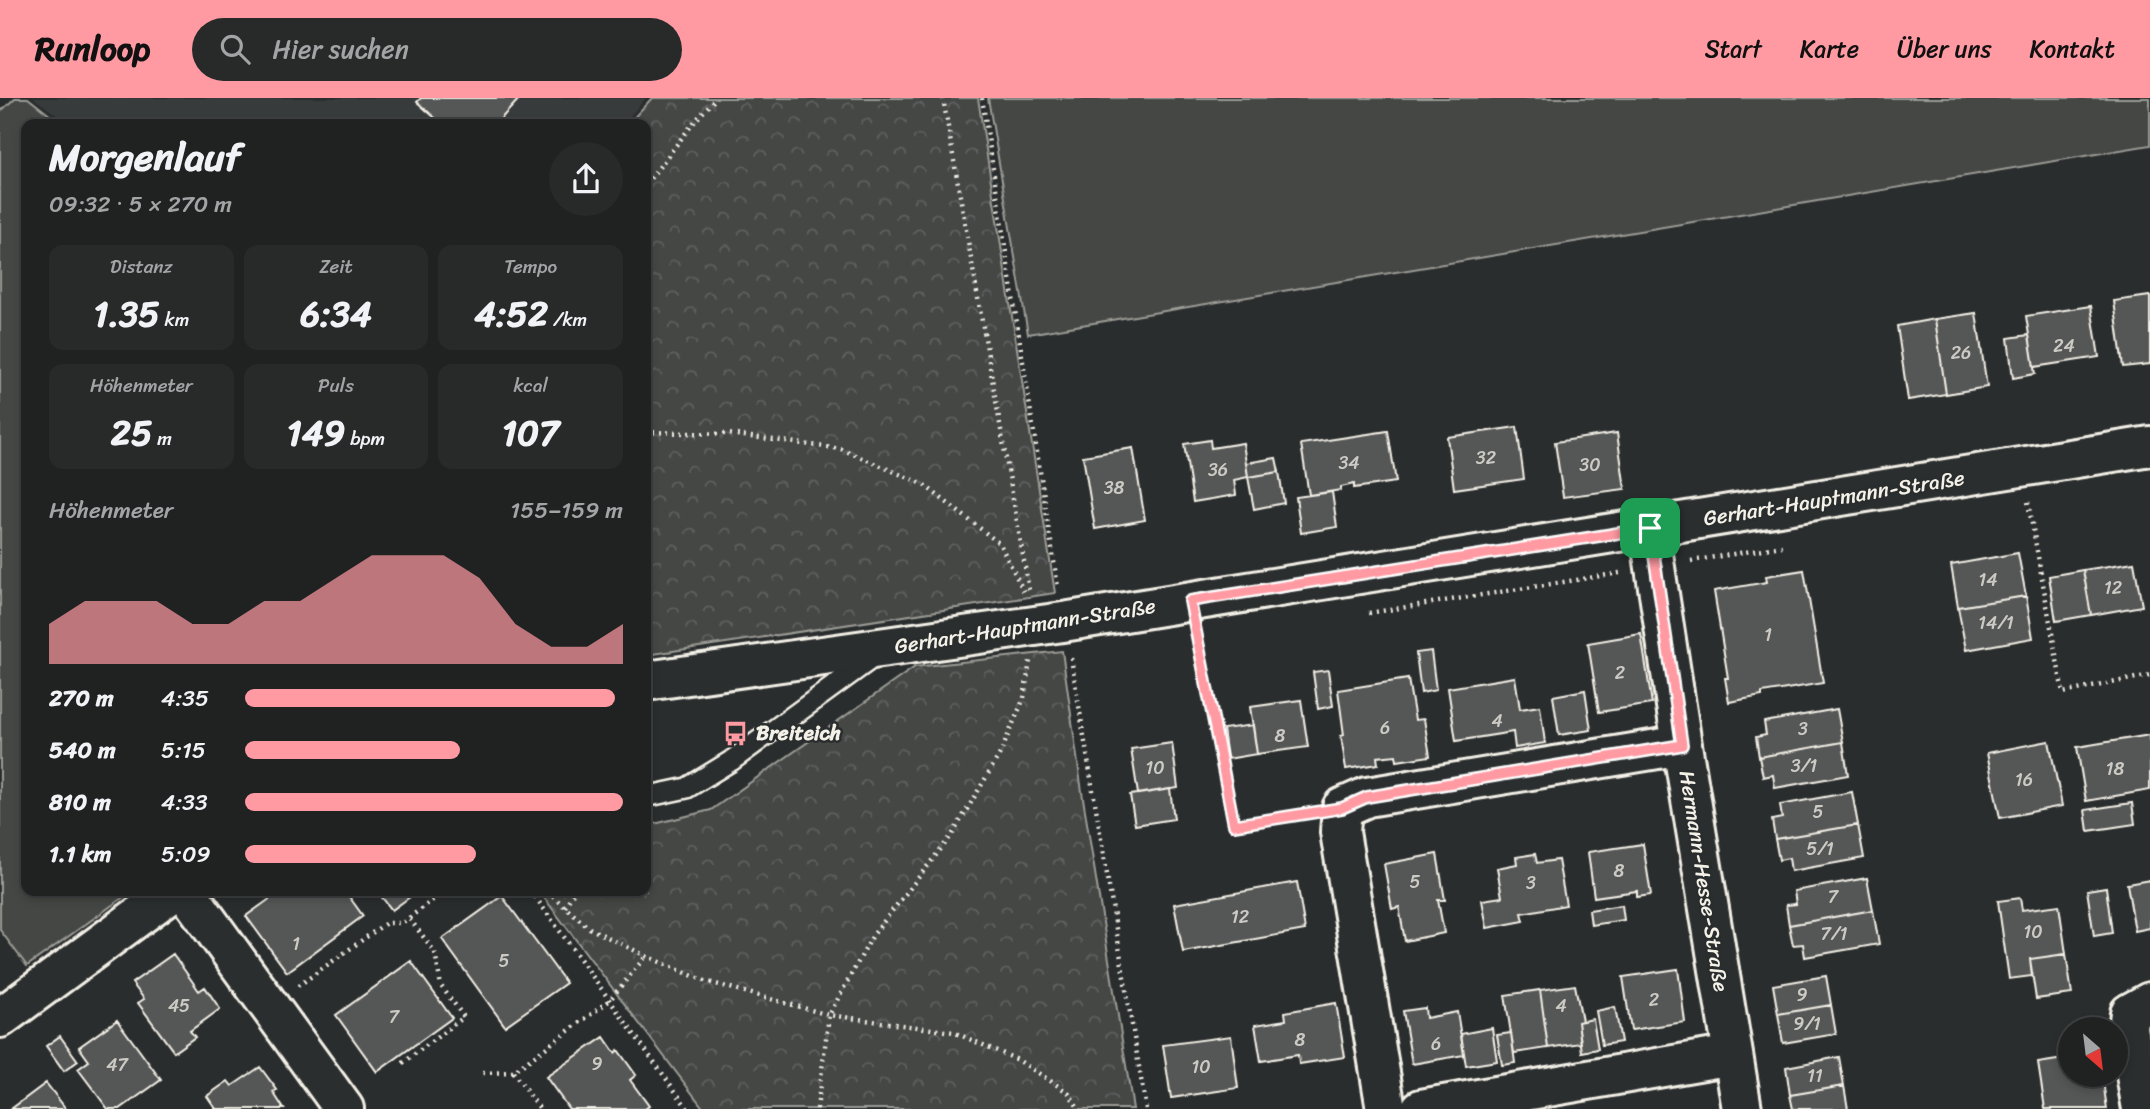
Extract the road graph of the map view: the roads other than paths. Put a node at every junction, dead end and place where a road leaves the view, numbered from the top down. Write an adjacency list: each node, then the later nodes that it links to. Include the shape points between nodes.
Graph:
1 (2150, 446): 2 (street, Gerhart-Hauptmann-Straße)
2 (1650, 528): 3 (street, Gerhart-Hauptmann-Straße, via 1190,601 1042,610); 5 (street, Hermann-Hesse-Straße)
3 (888, 647): 4 (street, Gerhart-Hauptmann-Straße); 6 (lane, via 709,775 687,788)
4 (651, 680)
5 (1682, 745): 11 (street, Hermann-Hesse-Straße); 13 (street, via 1367,797 1342,808 1340,832)
6 (651, 795)
7 (166, 896): 10 (street)
8 (190, 896): 12 (street)
9 (2150, 1002): 16 (street, via 2130,1013 2128,1029)
10 (0, 1018)
11 (1732, 1055): 14 (street); 15 (street, Hermann-Hesse-Straße)
12 (344, 1109)
13 (1386, 1109)
14 (1421, 1109)
15 (1742, 1109)
16 (2142, 1109)

